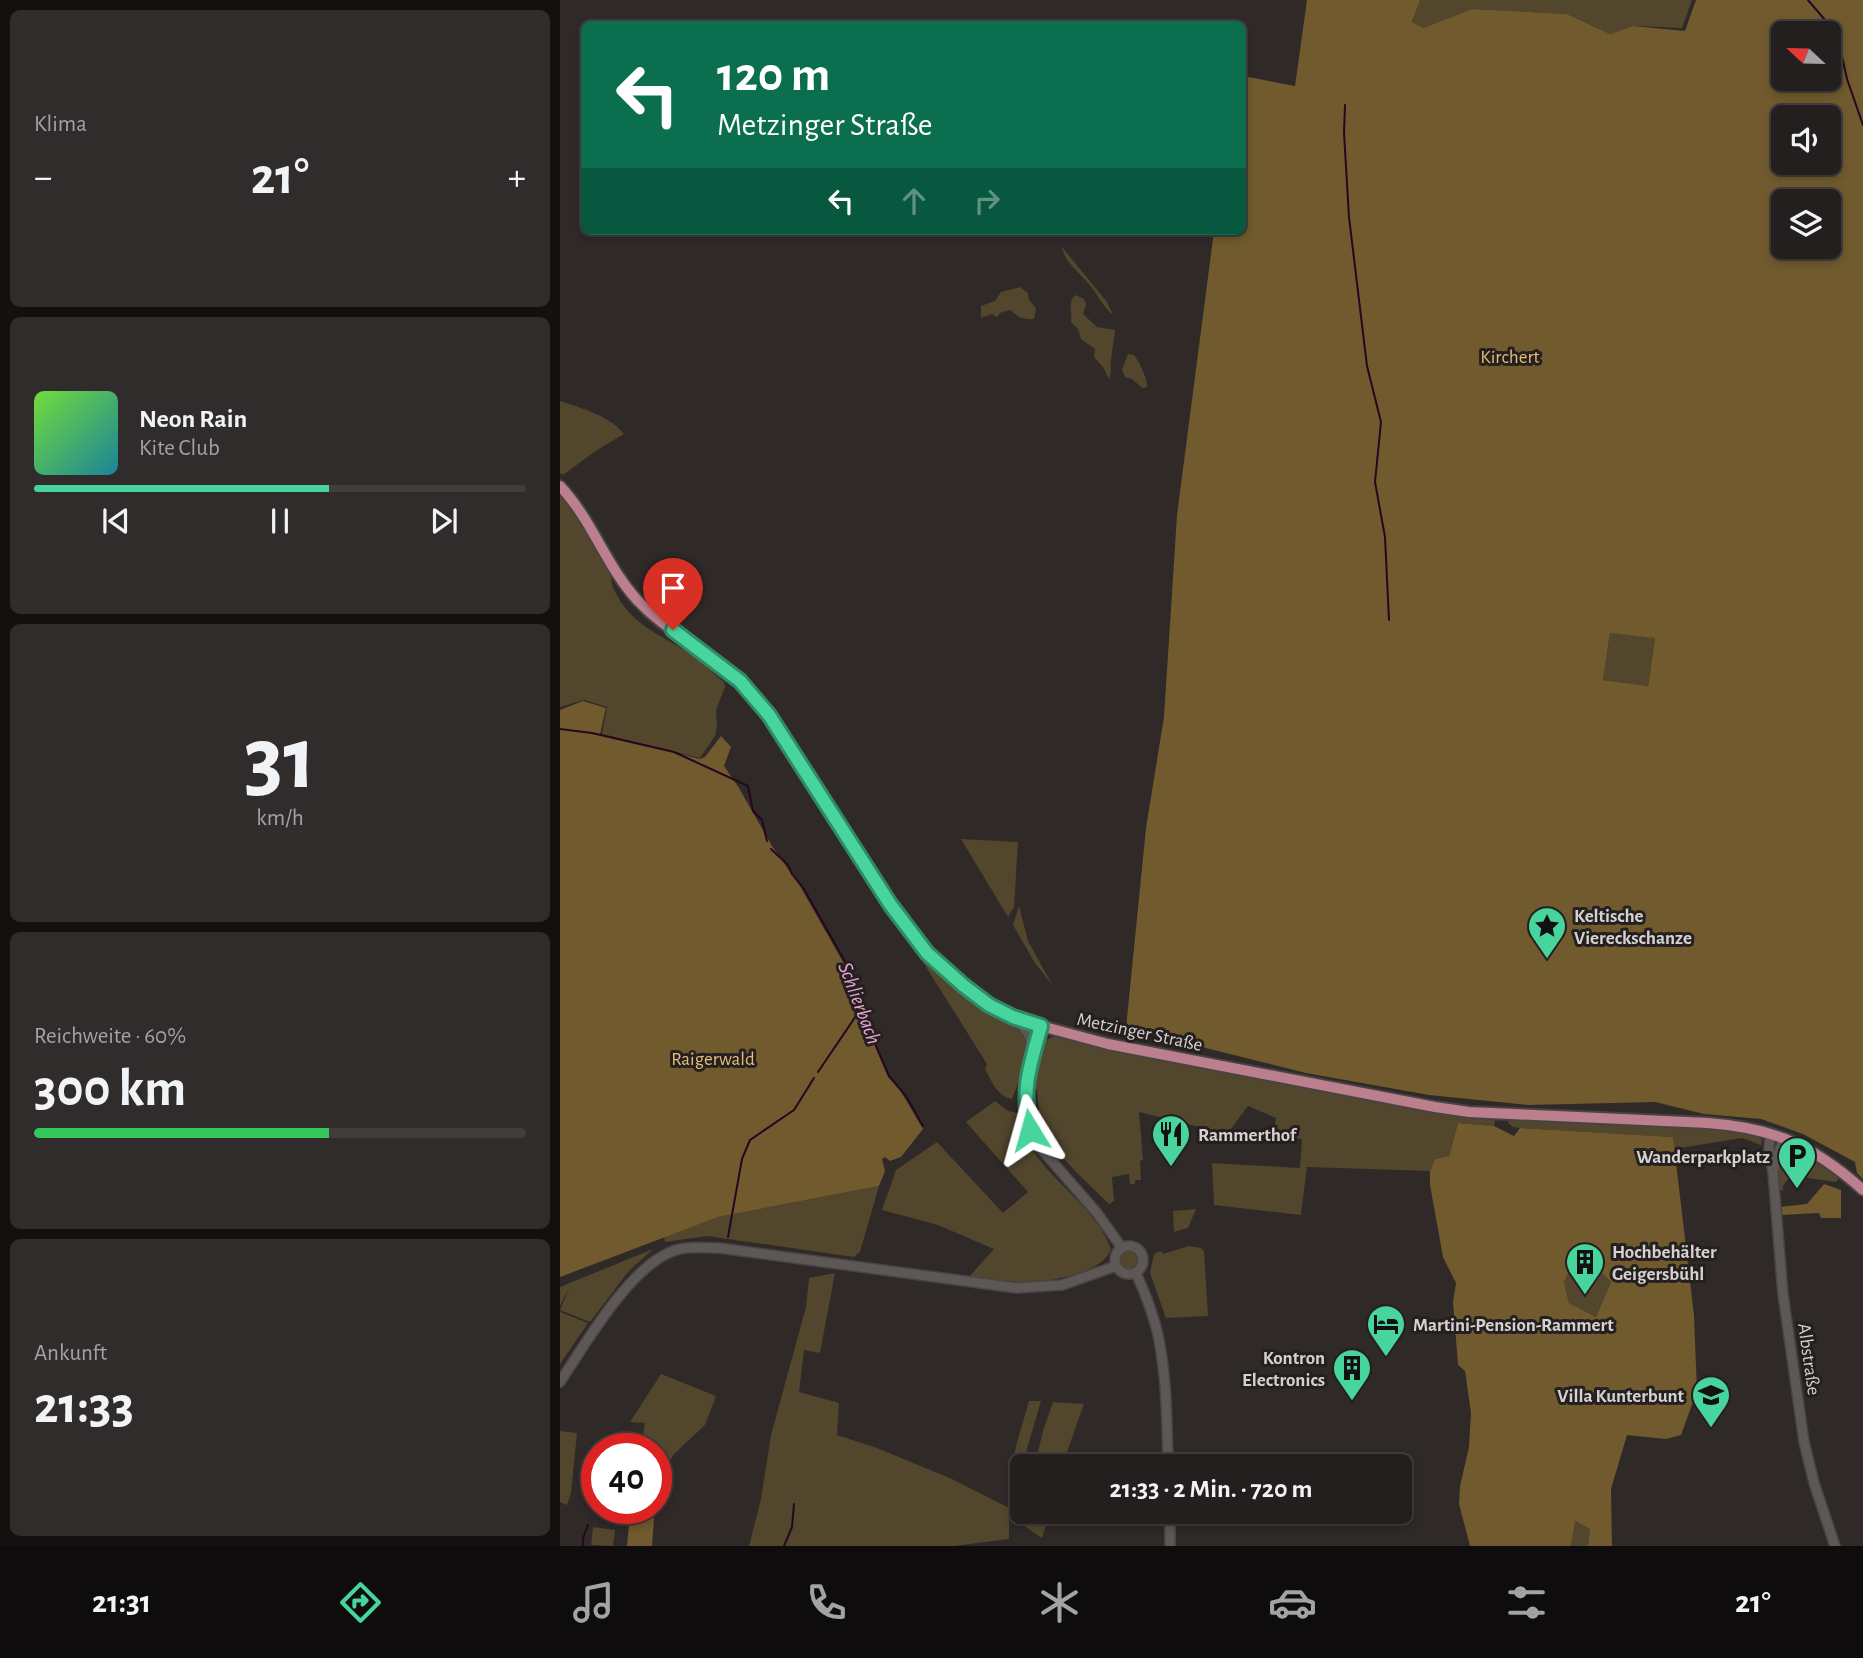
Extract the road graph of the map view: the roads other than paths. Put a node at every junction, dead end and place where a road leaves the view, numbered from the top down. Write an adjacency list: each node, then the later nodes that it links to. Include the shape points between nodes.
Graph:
1 (560, 486): 2 (main road, Metzinger Straße, via 641,604 753,694 927,953 989,1005)
2 (1013, 1017): 3 (main road, Metzinger Straße); 4 (street, via 1031,1039)
3 (1041, 1026): 4 (street); 5 (main road, Metzinger Straße, via 1178,1059 1469,1112 1737,1125)
4 (1032, 1059): 9 (street, via 1025,1090 1030,1130)
5 (1770, 1133): 6 (main road, Metzinger Straße); 7 (street, Albstraße)
6 (1785, 1138): 7 (street, Albstraße); 8 (main road, Metzinger Straße, via 1831,1163)
7 (1773, 1173): 16 (street, Albstraße, via 1785,1312 1804,1442)
8 (1863, 1190)
9 (1122, 1248): 10 (street); 11 (street, via 1131,1246 1142,1254 1142,1267)
10 (1116, 1266): 11 (street, via 1127,1275); 12 (street, via 1062,1285 1017,1288 719,1248 684,1249 650,1263 633,1279)
11 (1136, 1273): 13 (street, via 1158,1335)
12 (560, 1382)
13 (1168, 1454)
14 (1170, 1524): 15 (street)
15 (1170, 1546)
16 (1835, 1546)

